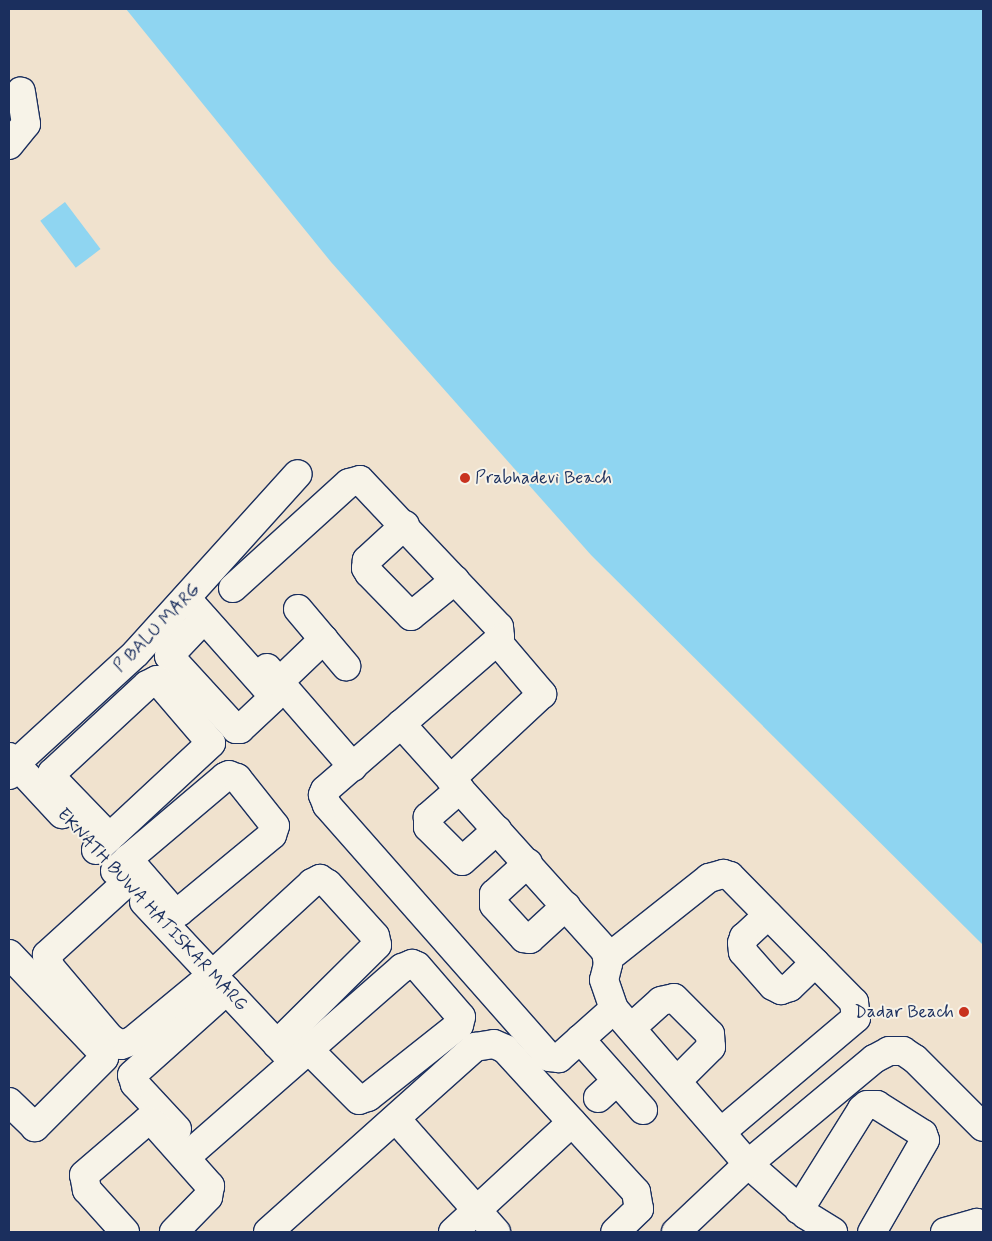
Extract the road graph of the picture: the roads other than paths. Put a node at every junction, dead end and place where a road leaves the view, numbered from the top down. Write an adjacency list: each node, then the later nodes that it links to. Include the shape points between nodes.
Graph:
1 (21, 91): 2 (street, via 26,124)
2 (9, 145)
3 (298, 474): 7 (street, P BALU MARG)
4 (405, 525): 5 (street); 5 (street, via 367,560 369,573 411,616 418,614); 6 (street, via 365,482 354,481)
5 (455, 580): 11 (street, via 499,627)
6 (233, 588)
7 (192, 593): 9 (street); 13 (street); 15 (street, P BALU MARG, via 136,653)
8 (298, 608): 10 (street)
9 (204, 619)
10 (324, 639): 12 (street); 13 (street)
11 (497, 641): 14 (street); 17 (street, via 542,694)
12 (346, 666)
13 (279, 682): 16 (street)
14 (401, 724): 16 (street); 17 (street)
15 (11, 765): 19 (street, EKNATH BUWA HATISKAR MARG)
16 (353, 767): 30 (street, via 325,790 327,805 549,1057 559,1058)
17 (456, 784): 18 (street); 18 (street, via 428,817 428,827 462,861)
18 (497, 830): 20 (street)
19 (103, 844): 19 (street, via 211,743 157,680 147,685 52,773); 21 (street, EKNATH BUWA HATISKAR MARG)
20 (528, 864): 22 (street); 22 (street, via 492,896 494,905 530,939)
21 (123, 871): 21 (street, via 229,775 237,778 275,826 272,835 178,912); 27 (street, EKNATH BUWA HATISKAR MARG); 27 (street, via 47,955 50,967 110,1038 121,1045 127,1044)
22 (566, 906): 25 (street, via 603,947)
23 (768, 915): 25 (street, via 730,876 716,875); 26 (street); 26 (street, via 744,937 742,944 743,952 773,986 781,990 790,987)
24 (9, 954): 33 (street, via 102,1052 104,1058 35,1127)
25 (608, 958): 28 (street, via 604,980)
26 (815, 963): 38 (street, via 854,1002 856,1018)
27 (221, 976): 29 (street, EKNATH BUWA HATISKAR MARG); 29 (street, via 312,882 320,879 328,884 377,938 377,945); 39 (street, via 132,1075 135,1084)
28 (622, 1018): 30 (street); 32 (street); 32 (street, via 674,998 710,1034 711,1047)
29 (283, 1038): 31 (street, EKNATH BUWA HATISKAR MARG)
30 (580, 1039): 34 (street, via 608,1090)
31 (303, 1057): 31 (street, EKNATH BUWA HATISKAR MARG, via 407,965 418,966 461,1017 459,1025 368,1097 359,1100); 39 (street)
32 (677, 1081): 38 (street)
33 (9, 1102)
34 (643, 1110)
35 (396, 1119): 36 (street, via 475,1047 494,1044 505,1049); 41 (street); 45 (street)
36 (572, 1122): 41 (street); 50 (street, via 638,1197 639,1209)
37 (983, 1127): 40 (street, via 915,1059 903,1050 889,1051 874,1059)
38 (721, 1132): 40 (street)
39 (191, 1153): 46 (street, via 147,1121 84,1175 87,1190); 47 (street, via 208,1180 211,1192)
40 (748, 1164): 42 (street); 43 (street)
41 (476, 1210): 48 (street); 49 (street)
42 (799, 1210): 51 (street); 52 (street, via 862,1109 867,1105 877,1105 923,1134 925,1140)
43 (684, 1225)
44 (983, 1225): 53 (street, via 978,1223)
45 (273, 1231)
46 (125, 1232)
47 (174, 1232)
48 (453, 1232)
49 (496, 1232)
50 (615, 1232)
51 (833, 1232)
52 (872, 1232)
53 (945, 1232)

